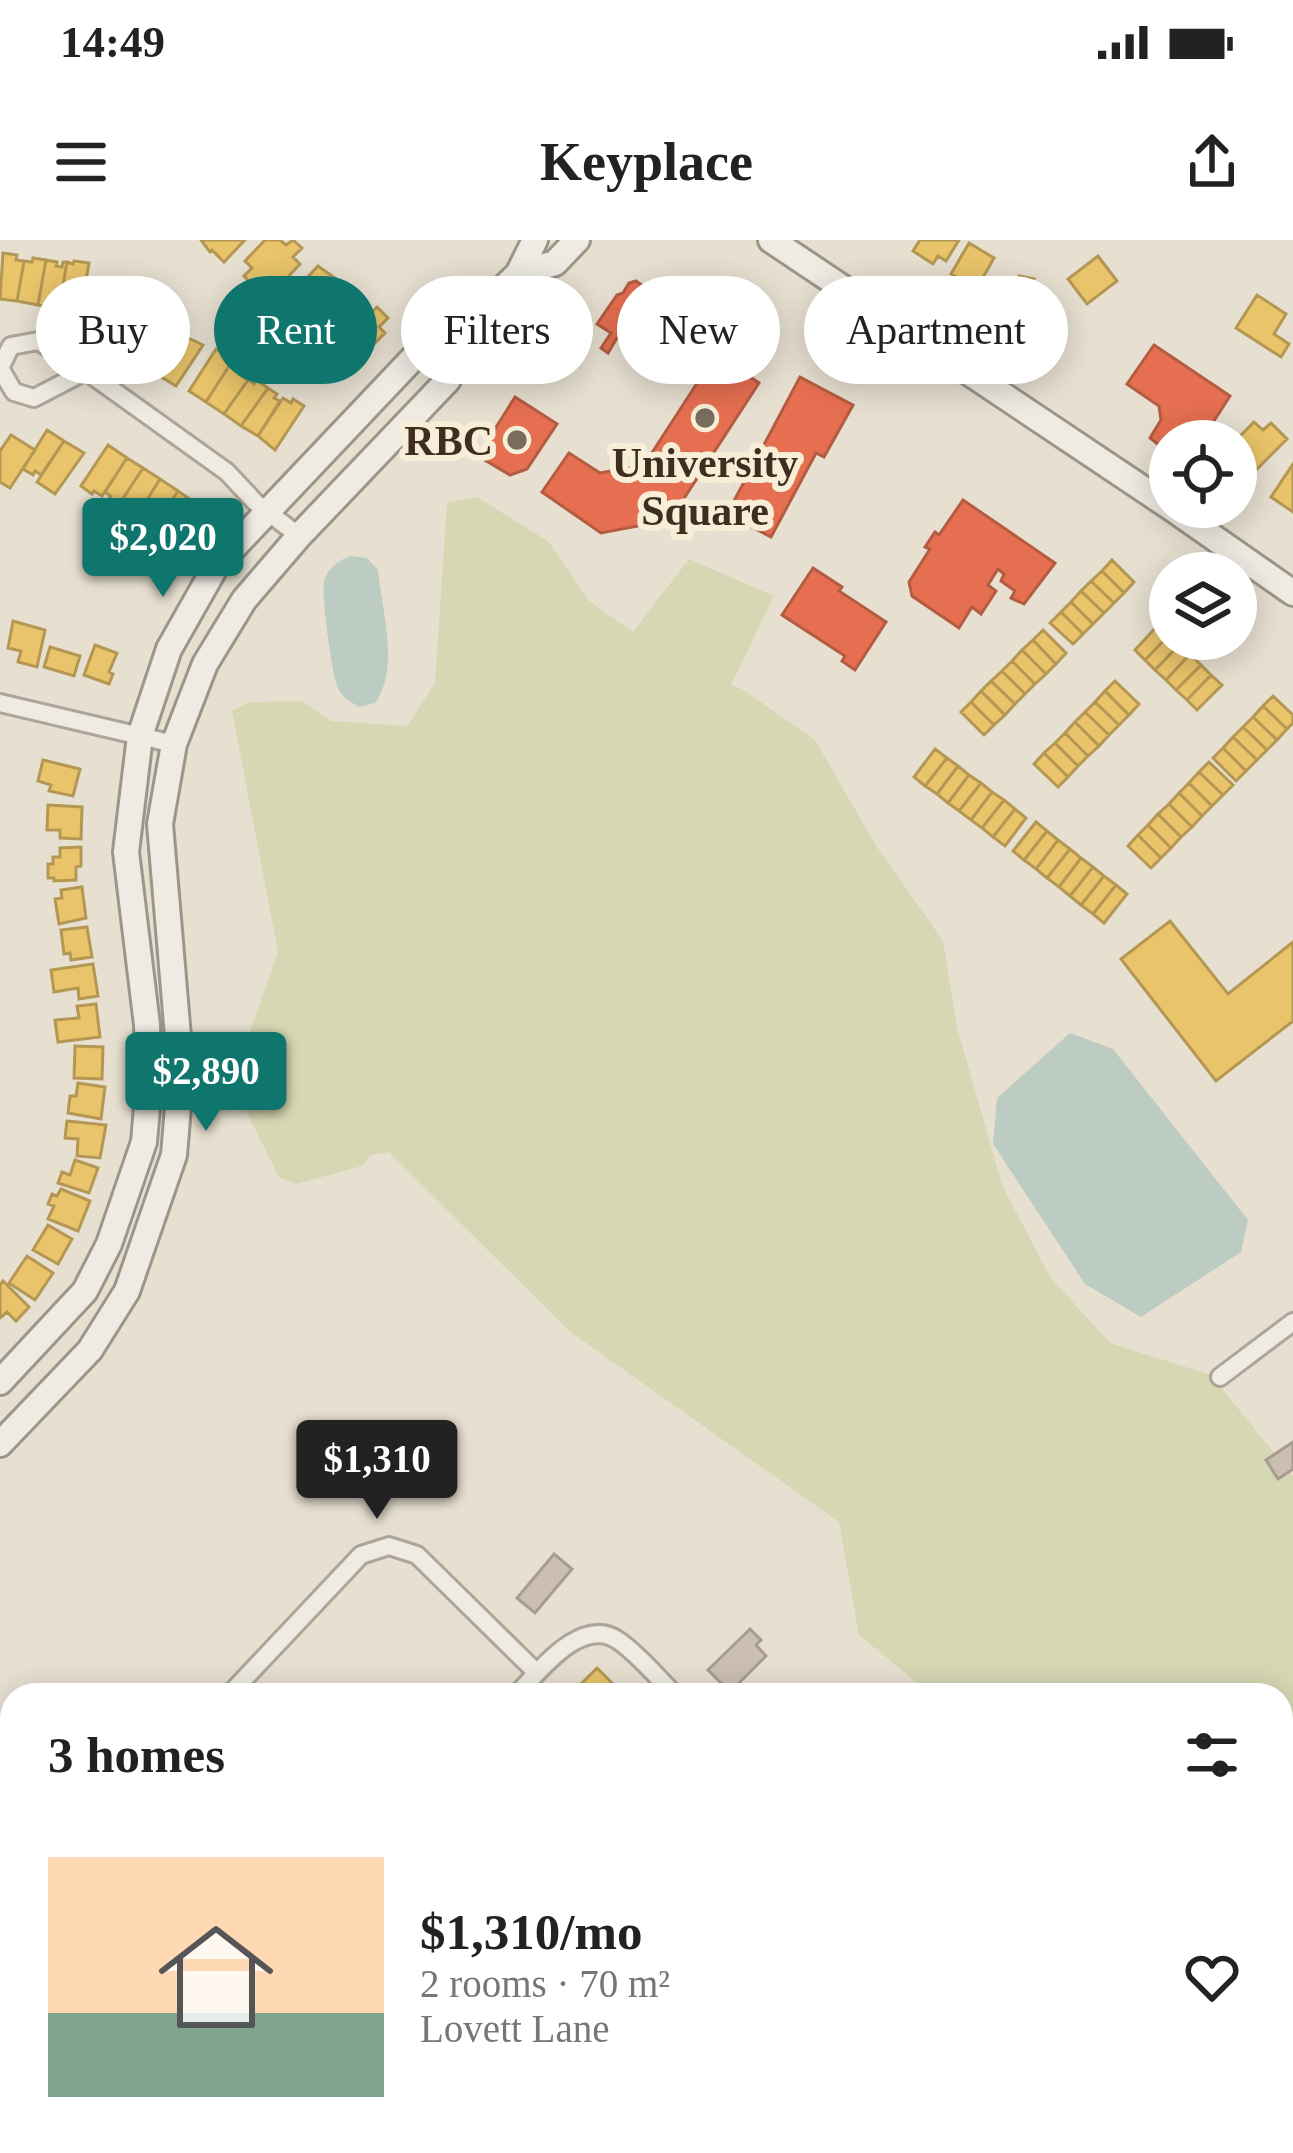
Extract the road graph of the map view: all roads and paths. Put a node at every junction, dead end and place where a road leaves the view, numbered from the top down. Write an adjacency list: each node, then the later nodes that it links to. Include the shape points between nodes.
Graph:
1 (535, 240): 4 (street)
2 (577, 240): 4 (street, via 555,263)
3 (765, 241): 9 (street)
4 (518, 274)
5 (86, 371): 5 (street, via 38,341 11,346 1,368 14,392 34,398)
6 (401, 371): 10 (street)
7 (104, 384): 10 (street, via 227,472)
8 (444, 384): 12 (street)
9 (1149, 493)
10 (268, 513): 12 (street); 15 (street, via 216,566 169,649)
11 (1200, 528): 13 (street)
12 (299, 536): 16 (street, via 244,600 205,664)
13 (1293, 593)
14 (0, 703): 15 (street)
15 (140, 736): 16 (street); 19 (street, via 126,852 147,1025 144,1142 86,1291)
16 (175, 744): 20 (street, via 160,824 181,1072 175,1155 127,1291 90,1350)
17 (1293, 1322): 18 (street)
18 (1220, 1377)
19 (0, 1382)
20 (0, 1444)
21 (537, 1673): 22 (street, via 417,1555 388,1546 361,1555); 23 (street); 24 (street, via 577,1638 599,1634 615,1637)
22 (240, 1683)
23 (527, 1683)
24 (663, 1683)

